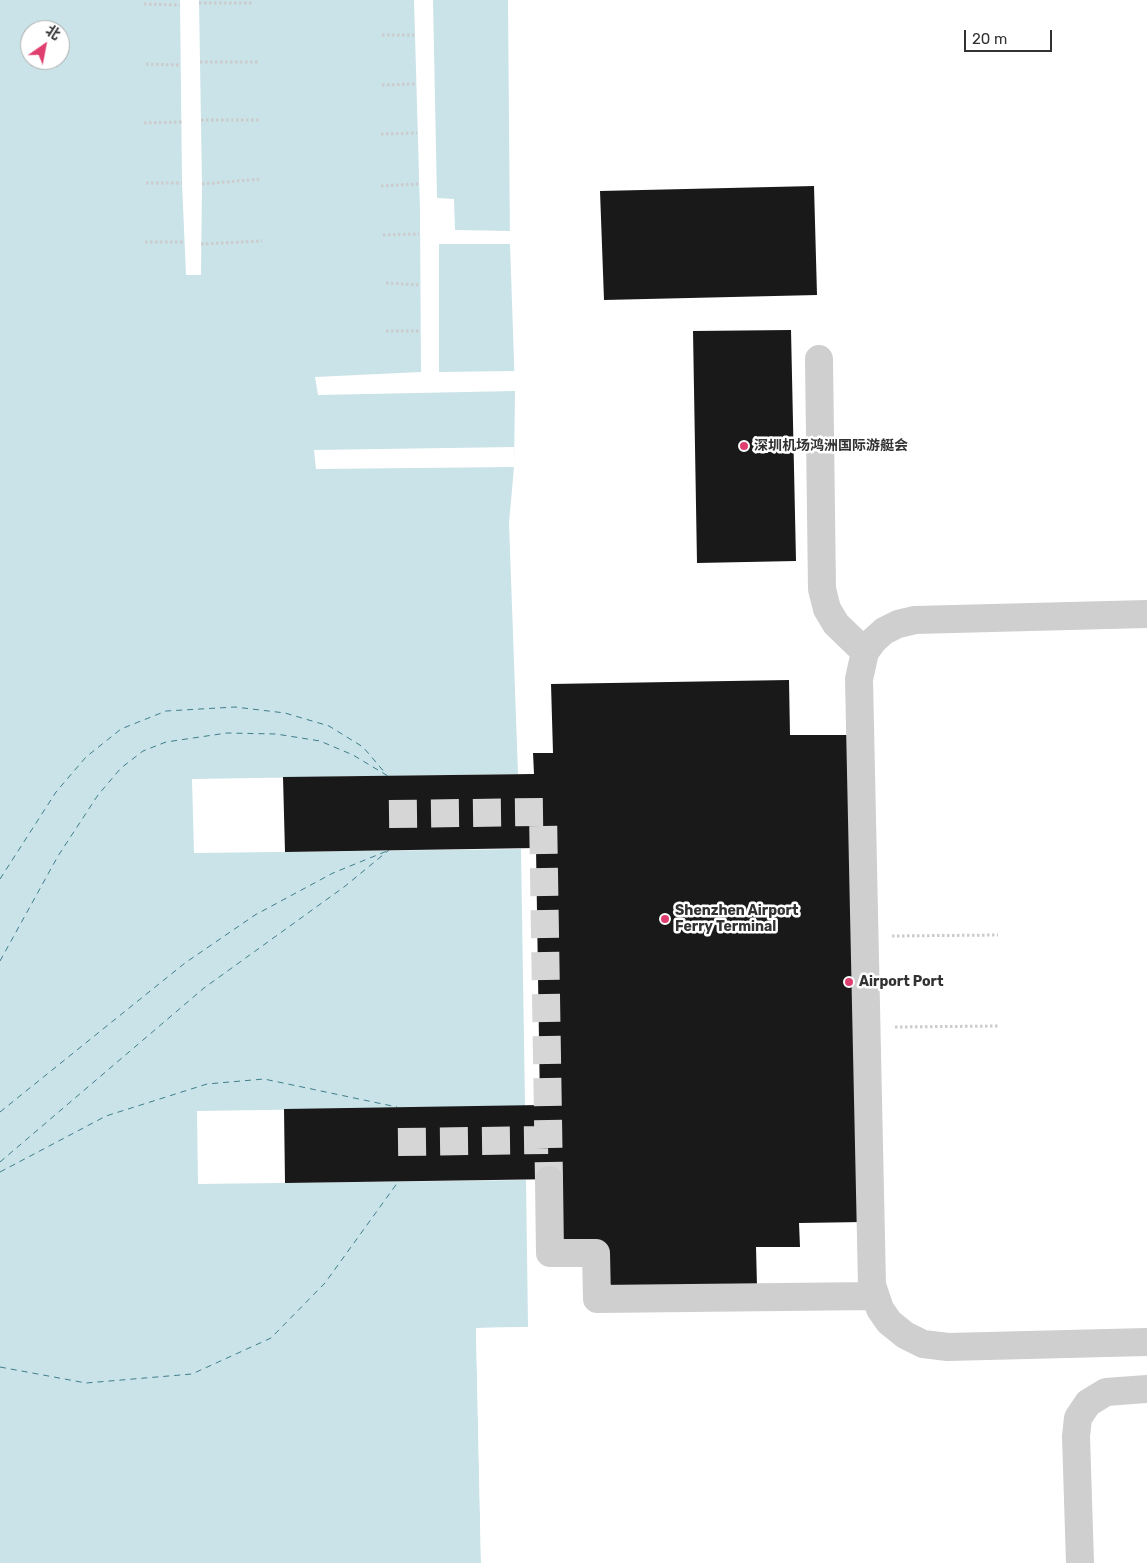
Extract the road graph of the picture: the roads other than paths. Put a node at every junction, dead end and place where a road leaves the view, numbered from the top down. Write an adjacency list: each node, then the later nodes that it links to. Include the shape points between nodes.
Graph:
1 (819, 359): 3 (street, via 822,589 827,609 836,624)
2 (1147, 614): 3 (street, via 915,620 884,631)
3 (865, 652): 5 (street, via 859,679)
4 (549, 1180): 5 (street, via 550,1253 596,1253 596,1299)
5 (874, 1296): 6 (street, via 889,1322 923,1344 948,1347)
6 (1147, 1342)
7 (1147, 1389): 8 (street, via 1106,1392 1088,1403 1078,1418)
8 (1080, 1563)

